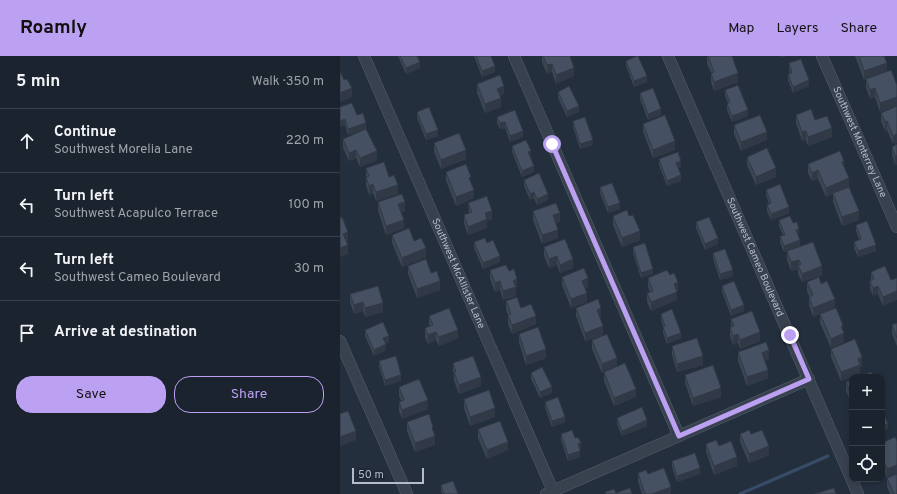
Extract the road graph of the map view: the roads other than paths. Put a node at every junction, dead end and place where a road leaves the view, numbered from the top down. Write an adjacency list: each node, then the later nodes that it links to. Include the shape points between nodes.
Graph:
1 (364, 56): 9 (street, Southwest McAllister Lane)
2 (514, 56): 8 (street)
3 (822, 56): 5 (street, Southwest Monterrey Lane)
4 (670, 57): 7 (street, Southwest Cameo Boulevard)
5 (897, 227)
6 (340, 341): 10 (street)
7 (809, 379): 8 (street); 11 (street, Southwest Cameo Boulevard)
8 (679, 436): 9 (street)
9 (550, 492)
10 (407, 494)
11 (858, 494)

